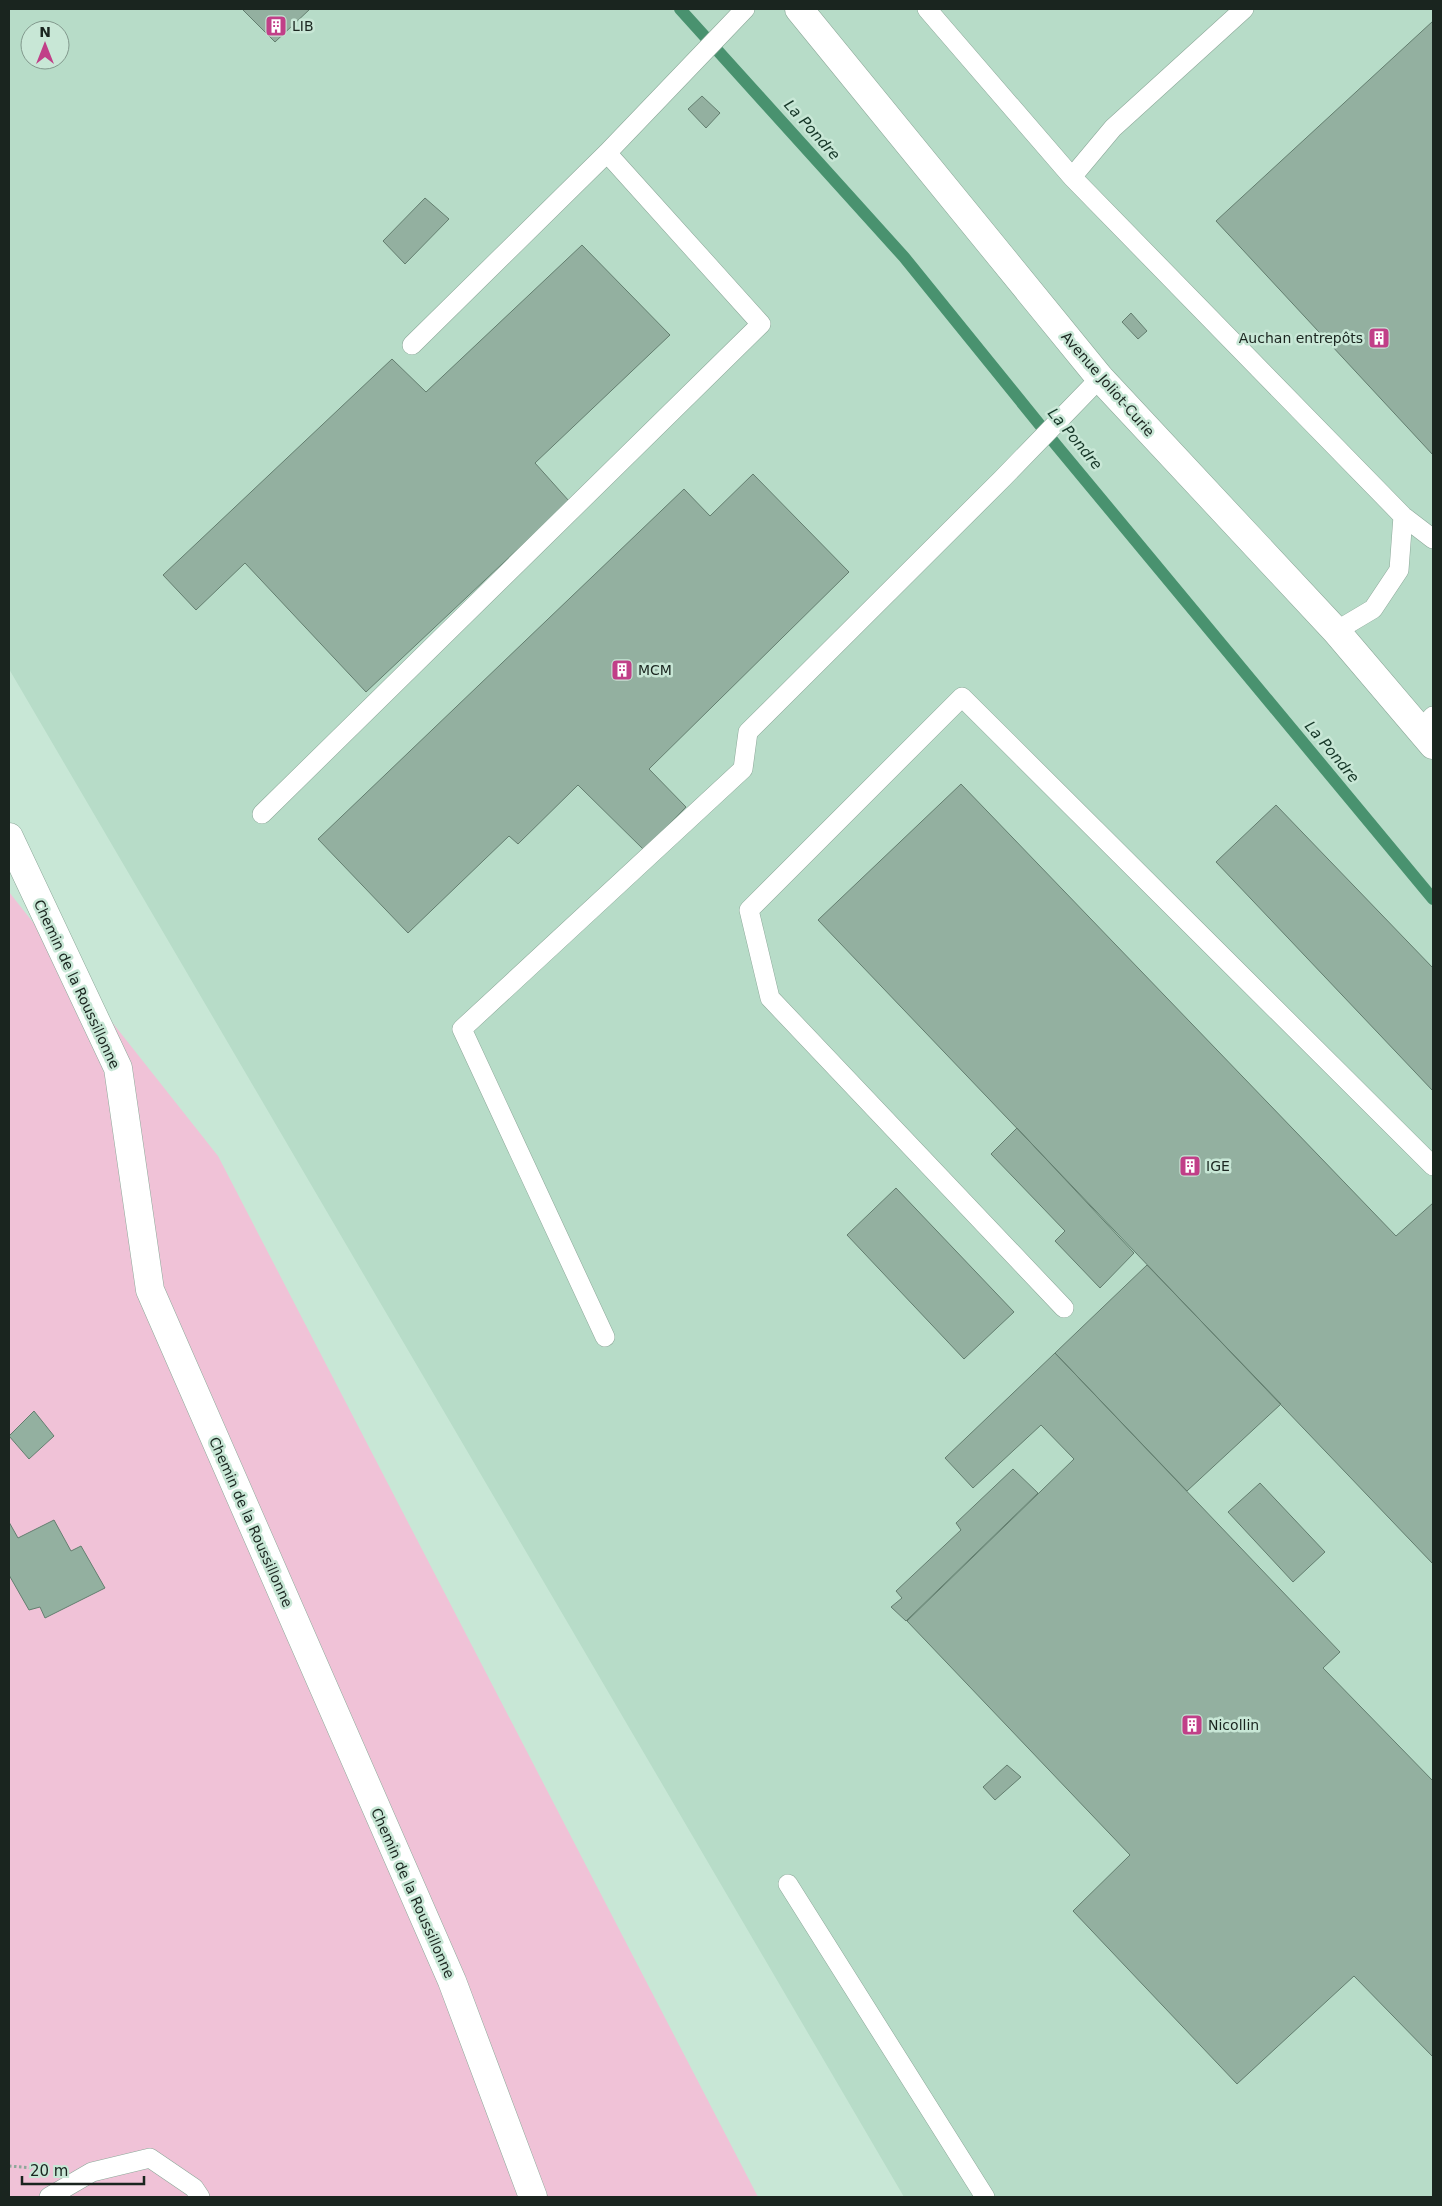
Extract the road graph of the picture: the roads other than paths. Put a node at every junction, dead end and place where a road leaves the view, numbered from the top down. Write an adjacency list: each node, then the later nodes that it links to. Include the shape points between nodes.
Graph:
1 (799, 9): 8 (street, Avenue Joliot-Curie)
2 (928, 9): 6 (lane)
3 (1244, 9): 6 (lane, via 1113,128)
4 (740, 14): 5 (lane)
5 (606, 153): 7 (lane); 13 (lane, via 761,324)
6 (1072, 177): 9 (lane)
7 (412, 345)
8 (1100, 378): 11 (street, Avenue Joliot-Curie); 17 (lane, via 748,732 743,769 462,1030)
9 (1403, 516): 10 (lane); 11 (lane, via 1399,570 1373,609)
10 (1433, 539)
11 (1336, 631): 12 (street, Avenue Joliot-Curie)
12 (1429, 730)
13 (262, 814)
14 (9, 838): 21 (street, Chemin de la Roussillonne, via 118,1068 150,1290 452,1980)
15 (1433, 1166): 16 (lane, via 962,697 749,910 770,998)
16 (1064, 1308)
17 (605, 1337)
18 (788, 1884): 22 (lane)
19 (49, 2197): 20 (lane, via 92,2172 150,2158 194,2188)
20 (200, 2197)
21 (533, 2197)
22 (984, 2197)

